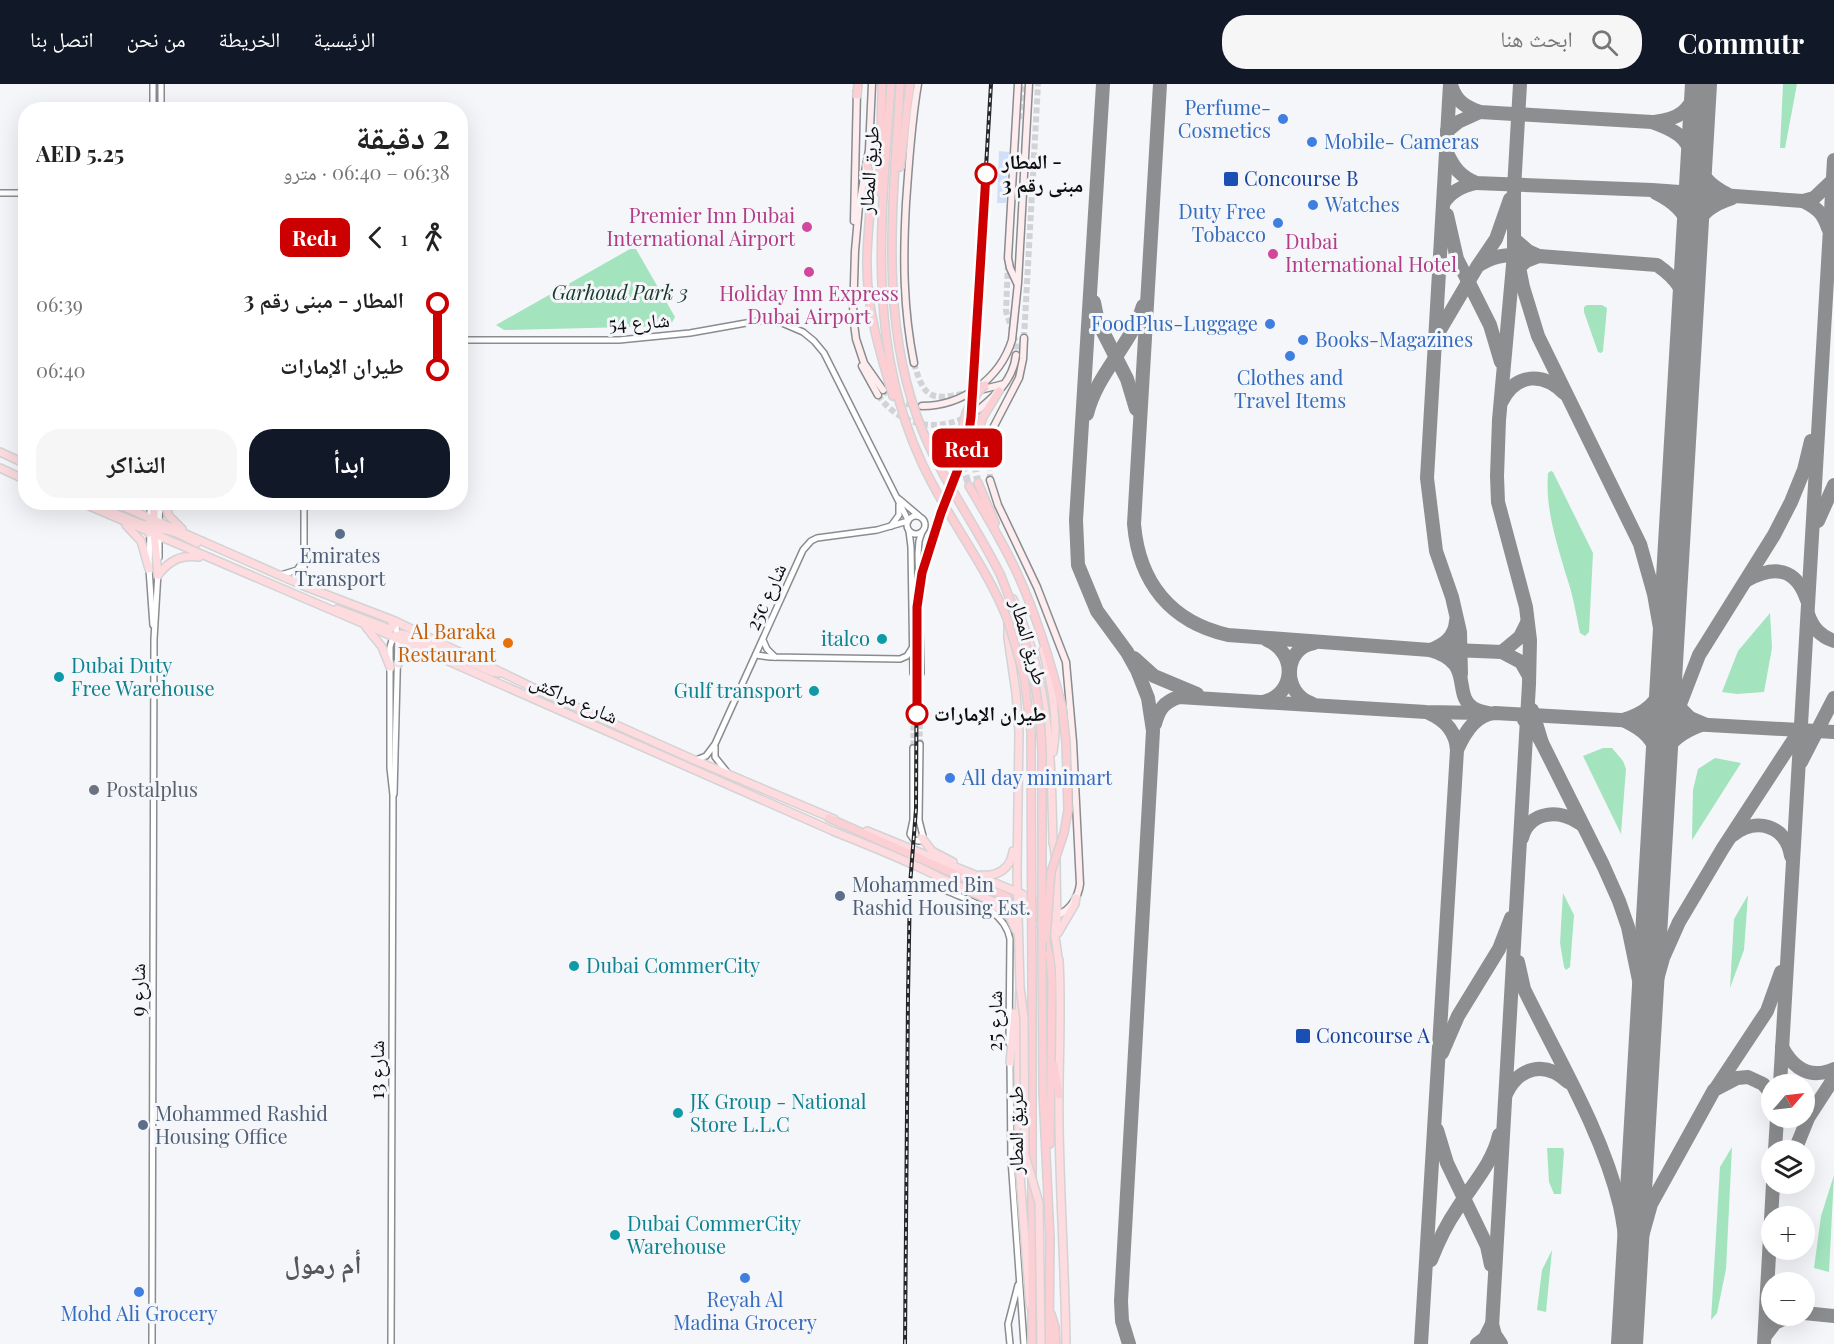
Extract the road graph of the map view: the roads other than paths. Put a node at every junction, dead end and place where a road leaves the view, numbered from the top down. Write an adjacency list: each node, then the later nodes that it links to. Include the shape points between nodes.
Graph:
1 (153, 84): 13 (street)
2 (161, 84): 14 (street)
3 (857, 84): 12 (highway)
4 (871, 84): 15 (main road)
5 (882, 84): 19 (highway)
6 (891, 84): 19 (highway, طريق المطار)
7 (900, 84): 16 (highway, طريق المطار)
8 (910, 84): 16 (highway)
9 (918, 84): 26 (main road, via 910,142 904,261 906,316)
10 (1018, 84): 21 (main road, via 1008,253)
11 (1029, 84): 21 (main road)
12 (857, 95): 20 (main road)
13 (153, 102)
14 (161, 102)
15 (867, 165): 20 (main road); 34 (highway, via 870,307 888,381)
16 (894, 190): 67 (highway, طريق المطار, via 892,297 904,375 934,458)
17 (0, 193): 18 (street)
18 (18, 193)
19 (882, 213): 34 (highway, طريق المطار, via 883,324)
20 (855, 251): 30 (main road, via 856,339 864,363)
21 (1018, 283): 28 (main road, via 1012,340)
22 (1024, 338): 25 (main road)
23 (468, 340): 45 (street, شارع 54, via 620,340 763,320 792,326 807,335 824,354)
24 (1016, 355): 27 (main road)
25 (1023, 362): 27 (main road); 35 (main road)
26 (914, 363)
27 (1014, 367): 29 (main road)
28 (991, 378): 31 (highway, bridge); 32 (main road, via 950,402)
29 (1002, 388): 31 (main road); 33 (main road); 37 (highway)
30 (881, 392)
31 (976, 392): 36 (highway)
32 (922, 406)
33 (978, 410)
34 (904, 418): 71 (highway, طريق المطار, via 927,474 991,582)
35 (993, 428)
36 (961, 434)
37 (976, 434)
38 (1, 452): 39 (main road)
39 (18, 460)
40 (0, 468): 41 (main road)
41 (18, 476)
42 (990, 480): 105 (main road, via 1066,662 1080,880)
43 (978, 483): 66 (highway)
44 (969, 486): 66 (highway)
45 (898, 499): 52 (street, شارع 54); 53 (street, شارع 54); 55 (street, via 898,515)
46 (125, 510): 56 (main road, شارع مراكش)
47 (153, 510): 56 (main road)
48 (160, 510): 56 (street, شارع 9)
49 (166, 510): 59 (main road, via 171,520)
50 (304, 510): 62 (street)
51 (99, 511): 54 (main road, شارع مراكش); 56 (main road, via 113,512)
52 (920, 516): 53 (street); 58 (street, via 925,524)
53 (908, 520): 55 (street, 25c شارع); 57 (street)
54 (123, 521): 56 (main road, شارع مراكش); 63 (main road, via 141,541)
55 (892, 526): 57 (street, 25c شارع); 76 (street, 25c شارع, via 818,538 808,544)
56 (154, 528): 59 (main road, شارع مراكش); 60 (main road); 61 (main road, شارع مراكش); 63 (street, شارع 9); 64 (main road)
57 (908, 530): 58 (street); 77 (street)
58 (922, 532): 85 (street, via 918,553)
59 (189, 534): 60 (main road, شارع مراكش)
60 (220, 548): 65 (main road, شارع مراكش)
61 (209, 558): 64 (main road, via 180,557); 69 (main road, شارع مراكش)
62 (304, 558): 65 (street, via 297,570); 68 (street)
63 (149, 569): 74 (street, شارع 9)
64 (158, 575): 74 (street, شارع 9)
65 (279, 575): 68 (main road, شارع مراكش)
66 (1018, 575): 73 (highway)
67 (1001, 576): 89 (main road, via 1035,654); 113 (highway, طريق المطار, bridge, via 1024,636 1040,718)
68 (304, 586): 70 (main road, شارع مراكش)
69 (332, 610): 70 (main road, via 344,610 390,629); 72 (main road, شارع مراكش)
70 (393, 620): 75 (street, شارع 13); 83 (main road, شارع مراكش)
71 (1008, 621): 92 (main road, via 1017,708); 123 (highway, طريق المطار, bridge, via 1024,676 1031,725)
72 (362, 623): 75 (main road, شارع مراكش); 82 (main road, via 382,647)
73 (1040, 634): 89 (main road, via 1053,708); 113 (highway, bridge, via 1062,707 1068,810 1051,872)
74 (154, 635): 126 (street, شارع 9)
75 (396, 637): 78 (main road, شارع مراكش); 81 (street, شارع 13); 82 (street, شارع 13, via 390,647); 83 (main road, via 406,635 492,672)
76 (764, 640): 79 (street, 25c شارع); 80 (street)
77 (912, 648): 80 (street, via 900,659); 84 (street)
78 (421, 650): 81 (main road, via 406,653); 100 (main road, شارع مراكش)
79 (756, 655): 80 (street); 86 (street, 25c شارع)
80 (775, 657)
81 (398, 664): 93 (street, شارع 13)
82 (390, 667): 93 (street, شارع 13)
83 (504, 673): 90 (main road, شارع مراكش)
84 (913, 673)
85 (921, 673)
86 (715, 744): 90 (street, 25c شارع, via 706,756); 91 (street, via 715,757)
87 (920, 744): 96 (street)
88 (913, 748): 96 (street, via 910,834 916,841)
89 (1051, 757): 97 (main road)
90 (696, 760): 91 (main road, شارع مراكش)
91 (728, 774): 94 (main road, شارع مراكش)
92 (1018, 778): 95 (main road); 104 (main road, via 1021,879)
93 (393, 795): 127 (street, شارع 13)
94 (829, 818): 98 (main road, شارع مراكش); 103 (highway)
95 (1017, 828): 99 (main road, via 1012,857 1002,871 985,876); 101 (main road)
96 (922, 838): 99 (main road, via 932,851)
97 (1053, 840): 106 (main road, via 1053,890); 109 (main road)
98 (915, 851): 99 (main road); 101 (main road)
99 (961, 866)
100 (942, 878): 102 (main road, شارع مراكش); 118 (street, شارع 25, via 945,890 993,912 1009,933)
101 (1017, 892): 104 (main road); 107 (main road)
102 (983, 897): 107 (main road, شارع مراكش); 111 (main road, via 1010,917)
103 (1007, 897)
104 (1026, 897): 106 (main road)
105 (1077, 898): 109 (main road); 110 (main road)
106 (1038, 907): 107 (main road); 108 (main road)
107 (1021, 910): 108 (main road, شارع مراكش); 111 (main road)
108 (1045, 915): 109 (main road, شارع مراكش); 114 (main road, via 1053,928)
109 (1057, 915): 110 (main road)
110 (1057, 935): 114 (main road)
111 (1018, 938): 115 (main road)
112 (1045, 938): 117 (highway, via 1051,966)
113 (1042, 952): 120 (highway, طريق المطار)
114 (1059, 964): 119 (main road)
115 (1020, 987): 116 (main road); 130 (main road, bridge, via 1024,1018 1025,1155 1039,1203)
116 (1019, 999): 118 (main road); 123 (main road, via 1019,1162)
117 (1051, 1000): 119 (highway); 120 (highway)
118 (1010, 1062): 121 (street, شارع 25, via 1011,1159)
119 (1059, 1095): 133 (main road)
120 (1047, 1176): 122 (highway, طريق المطار)
121 (1019, 1275): 124 (street, شارع 25); 125 (street, via 1008,1324)
122 (1050, 1312): 131 (highway, طريق المطار); 132 (highway)
123 (1032, 1313): 129 (highway, طريق المطار)
124 (1023, 1331): 125 (street, via 1019,1321 1011,1321); 128 (street, شارع 25)
125 (1009, 1343)
126 (152, 1344)
127 (392, 1344)
128 (1024, 1344)
129 (1032, 1344)
130 (1041, 1344)
131 (1049, 1344)
132 (1056, 1344)
133 (1066, 1344)

